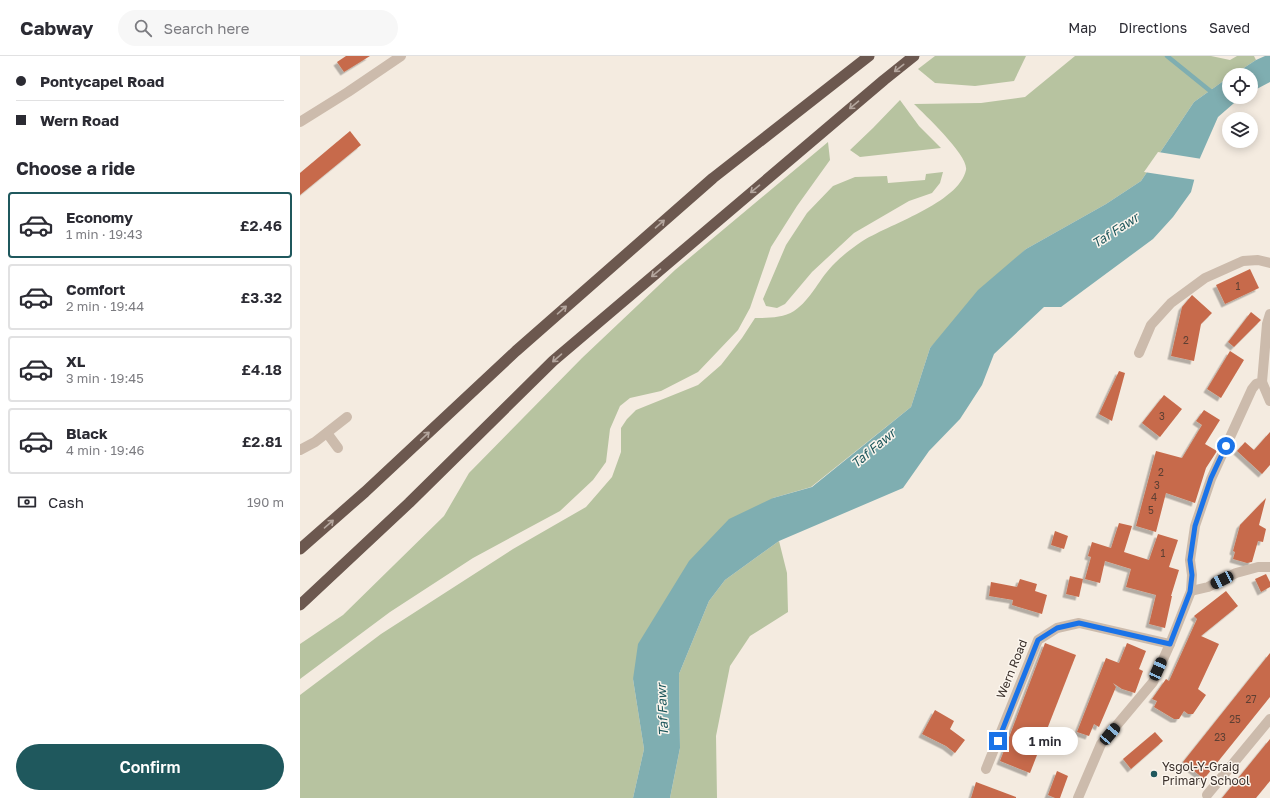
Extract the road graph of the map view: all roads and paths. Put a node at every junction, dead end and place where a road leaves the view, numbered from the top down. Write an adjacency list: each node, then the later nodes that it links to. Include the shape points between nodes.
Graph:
1 (401, 56): 4 (street)
2 (914, 56): 17 (highway, one-way to 17, via 553,361 409,503)
3 (868, 57): 14 (highway, one-way to 3, via 371,487 516,351 707,183)
4 (300, 122)
5 (1270, 262): 7 (street, via 1243,261 1205,278 1171,303 1151,325)
6 (1270, 314): 8 (street)
7 (1139, 353)
8 (1262, 382): 9 (street); 16 (street, via 1252,389 1211,478 1195,526 1190,560)
9 (1270, 401)
10 (347, 417): 11 (street)
11 (327, 433): 12 (street); 13 (street)
12 (338, 448)
13 (300, 450)
14 (300, 549)
15 (1270, 567): 16 (street, via 1258,567 1236,573 1208,587)
16 (1190, 592): 18 (street)
17 (300, 605)
18 (1170, 644): 20 (street, Wern Road, via 1079,623 1057,628 1038,640); 22 (street, via 1153,682 1101,744)
19 (1270, 719): 21 (street)
20 (986, 769)
21 (1207, 796)
22 (1078, 798)

